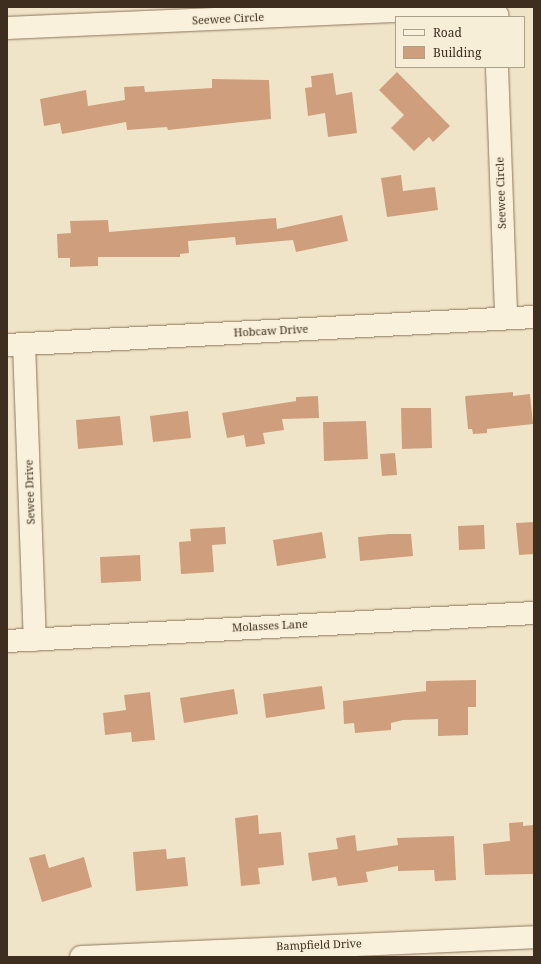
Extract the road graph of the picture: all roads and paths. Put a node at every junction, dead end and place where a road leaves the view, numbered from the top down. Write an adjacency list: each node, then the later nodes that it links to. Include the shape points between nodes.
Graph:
1 (497, 13): 2 (street, Seewee Circle, via 456,8)
2 (7, 28)
3 (497, 68): 5 (street, Seewee Circle)
4 (534, 317): 5 (street, Hobcaw Drive)
5 (506, 318): 6 (street, Hobcaw Drive)
6 (16, 344): 8 (street, Sewee Drive)
7 (534, 613): 8 (street, Molasses Lane)
8 (35, 640): 9 (street, Molasses Lane)
9 (7, 641)
10 (534, 937): 11 (street, Bampfield Drive)
11 (494, 948): 12 (street, Bampfield Drive)
12 (81, 957)

